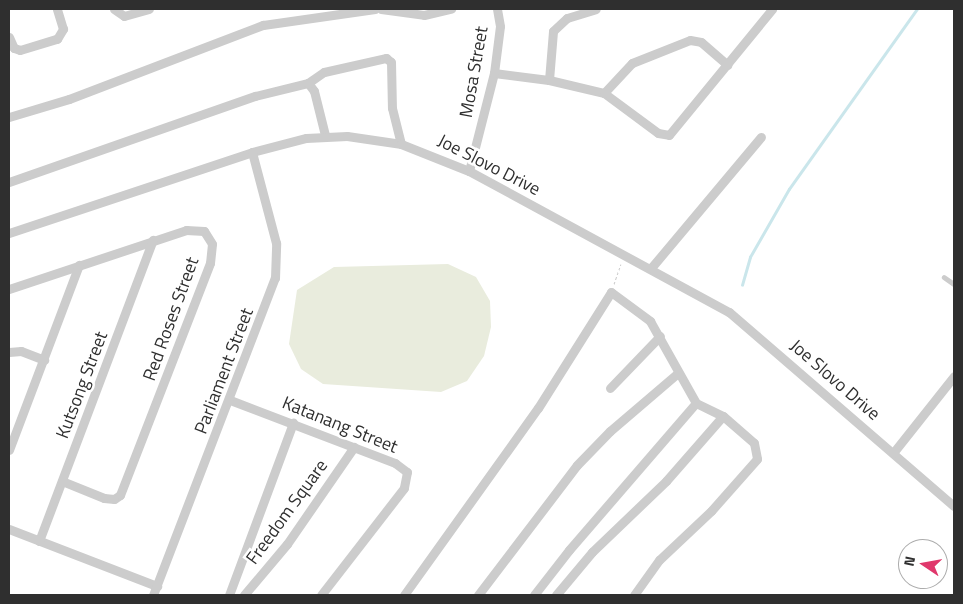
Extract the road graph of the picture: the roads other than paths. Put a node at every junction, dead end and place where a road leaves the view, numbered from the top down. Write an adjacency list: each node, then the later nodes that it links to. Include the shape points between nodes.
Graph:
1 (57, 9): 10 (street, via 63,26 57,38 20,50 14,48)
2 (114, 9): 3 (street, via 124,16)
3 (149, 9)
4 (376, 9): 16 (street, via 263,25 69,99)
5 (381, 9): 6 (street, via 424,15)
6 (451, 9)
7 (497, 9): 12 (street, Mosa Street, via 500,26)
8 (596, 9): 13 (street, via 568,18 553,31)
9 (772, 9): 11 (street)
10 (9, 37)
11 (727, 65): 15 (street, via 701,42 690,40 632,63); 15 (street, via 669,135 658,133)
12 (494, 74): 13 (street); 21 (street, Mosa Street)
13 (549, 80): 15 (street)
14 (308, 83): 17 (street, via 314,91); 19 (street, via 331,70 389,58 392,114); 22 (street, via 246,100)
15 (604, 92)
16 (9, 117)
17 (325, 135): 19 (street, Joe Slovo Drive); 20 (street, Joe Slovo Drive)
18 (761, 137): 26 (street)
19 (401, 144): 21 (street, Joe Slovo Drive)
20 (252, 152): 23 (street, Joe Slovo Drive); 36 (street, Parliament Street, via 274,229 278,264 271,293)
21 (469, 171): 26 (street, Joe Slovo Drive)
22 (9, 182)
23 (9, 232)
24 (153, 240): 25 (street, Red Roses Street); 43 (street, Kutsong Street); 43 (street, Red Roses Street, via 194,228 208,234 213,250 157,403 117,498 104,498)
25 (79, 265): 29 (street, Red Roses Street); 32 (street)
26 (651, 268): 42 (street, Joe Slovo Drive, via 741,320)
27 (944, 277): 28 (lane)
28 (954, 284)
29 (9, 288)
30 (660, 336): 33 (street); 35 (street); 52 (street, via 637,309 611,292 538,408)
31 (9, 352): 32 (street, via 21,351)
32 (44, 360): 41 (street)
33 (678, 373): 37 (street); 53 (street, via 610,431 578,465)
34 (954, 376): 42 (street)
35 (610, 388)
36 (230, 400): 39 (street, Katanang Street); 47 (street, Parliament Street)
37 (696, 403): 38 (street); 54 (street, via 568,550)
38 (723, 416): 55 (street, via 666,481 592,552); 56 (street, via 754,443 757,458 711,512 658,560)
39 (293, 423): 40 (street, Katanang Street); 49 (street, Freedom Square)
40 (354, 447): 50 (street, Freedom Square, via 287,544); 51 (street, Katanang Street, via 400,466 407,472 406,483)
41 (9, 450)
42 (893, 453): 44 (street, Joe Slovo Drive)
43 (62, 481): 46 (street, Kutsong Street)
44 (954, 506)
45 (9, 529): 46 (street)
46 (39, 540): 47 (street)
47 (157, 586): 48 (street, Parliament Street)
48 (153, 595)
49 (229, 595)
50 (244, 595)
51 (321, 595)
52 (404, 595)
53 (478, 595)
54 (534, 595)
55 (556, 595)
56 (634, 595)

